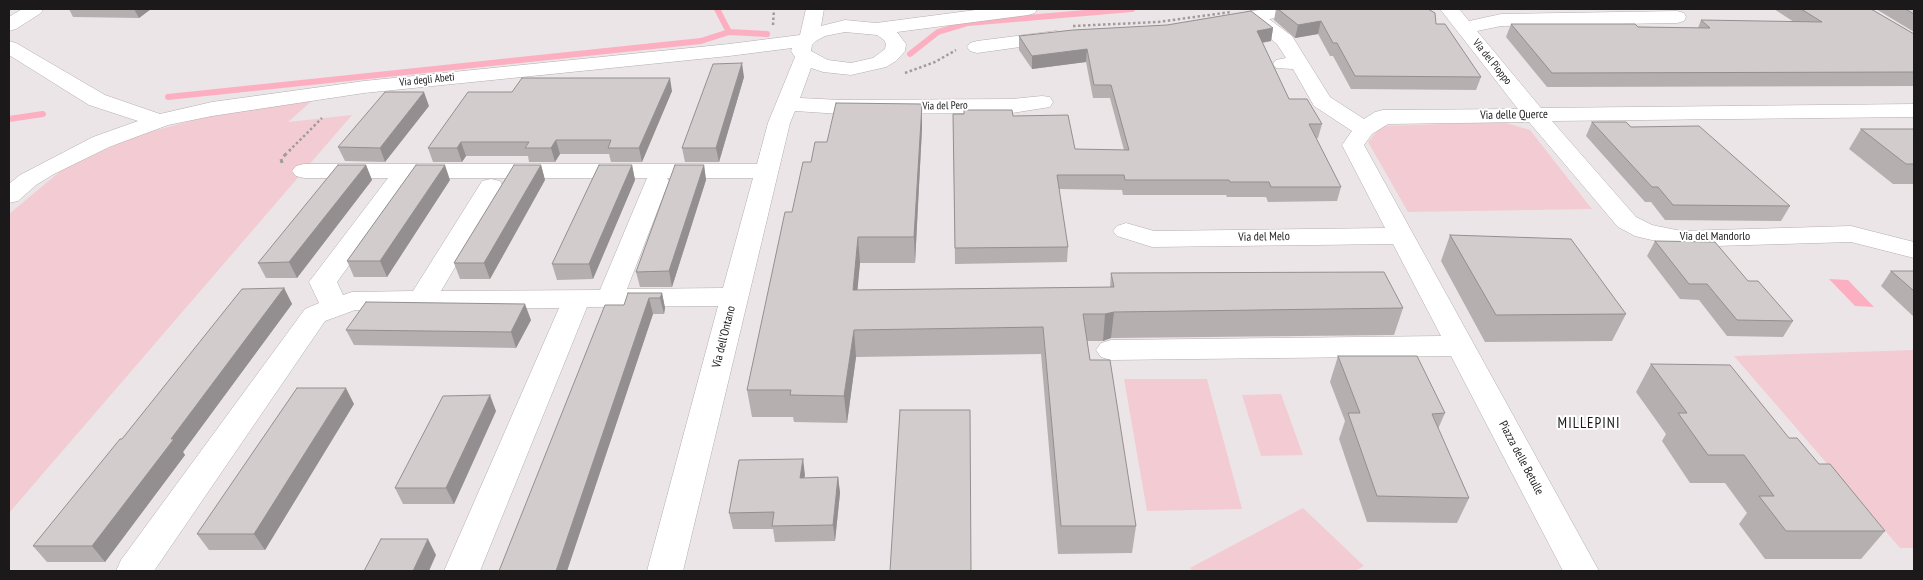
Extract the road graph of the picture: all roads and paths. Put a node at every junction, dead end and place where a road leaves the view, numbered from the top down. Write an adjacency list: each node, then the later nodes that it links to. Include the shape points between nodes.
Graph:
1 (34, 9): 11 (street)
2 (815, 9): 17 (street, Via dell'Ontano)
3 (1028, 9): 9 (street)
4 (1299, 9): 27 (street, via 1243,17 1285,40 1291,64 1322,100)
5 (1449, 9): 13 (street, Via del Pioppo)
6 (851, 10): 10 (street); 12 (street)
7 (1619, 13): 8 (street); 13 (street, via 1501,20)
8 (1677, 17)
9 (957, 18): 10 (street); 15 (street, via 921,30)
10 (928, 21): 12 (street)
11 (9, 25)
12 (874, 28): 15 (street, via 892,37); 17 (street, via 845,26 825,30)
13 (1465, 28): 24 (street, Via del Pioppo)
14 (1072, 35): 18 (street)
15 (896, 44): 19 (street, via 890,57 873,65)
16 (9, 47): 20 (street)
17 (806, 47): 19 (street, via 823,66); 22 (street, Via dell'Ontano); 26 (street, Via degli Abeti, via 729,50 364,87 212,108)
18 (978, 47)
19 (851, 69): 22 (street)
20 (97, 100): 26 (street); 28 (street)
21 (1042, 102): 22 (street, Via del Pero, via 1002,106 840,107)
22 (788, 104): 30 (street, Via dell'Ontano, via 779,123)
23 (1914, 110): 24 (street, Via delle Querce)
24 (1535, 115): 27 (street, Via delle Querce, via 1383,117); 37 (street, Via del Mandorlo, via 1627,222 1644,231 1681,239 1851,234)
25 (322, 118): 29 (path, via 281,159 283,167)
26 (159, 121): 28 (street, Via degli Abeti)
27 (1364, 129): 36 (street, via 1353,144)
28 (101, 142): 34 (street, Via degli Abeti, via 46,169)
29 (304, 171): 30 (street)
30 (767, 171): 38 (street, Via dell'Ontano)
31 (398, 181): 42 (street, via 323,282)
32 (657, 181): 40 (street)
33 (491, 186): 41 (street)
34 (9, 196)
35 (1126, 231): 36 (street, Via del Melo, via 1152,239)
36 (1403, 236): 43 (street)
37 (1914, 250)
38 (734, 297): 40 (street); 47 (street, Via dell'Ontano)
39 (577, 298): 40 (street); 41 (street); 46 (street)
40 (610, 298)
41 (422, 300): 42 (street, via 352,301)
42 (335, 308): 45 (street, via 315,315)
43 (1461, 346): 44 (street); 48 (street, Piazza delle Betulle)
44 (1111, 350)
45 (134, 571)
46 (462, 571)
47 (665, 571)
48 (1581, 571)

